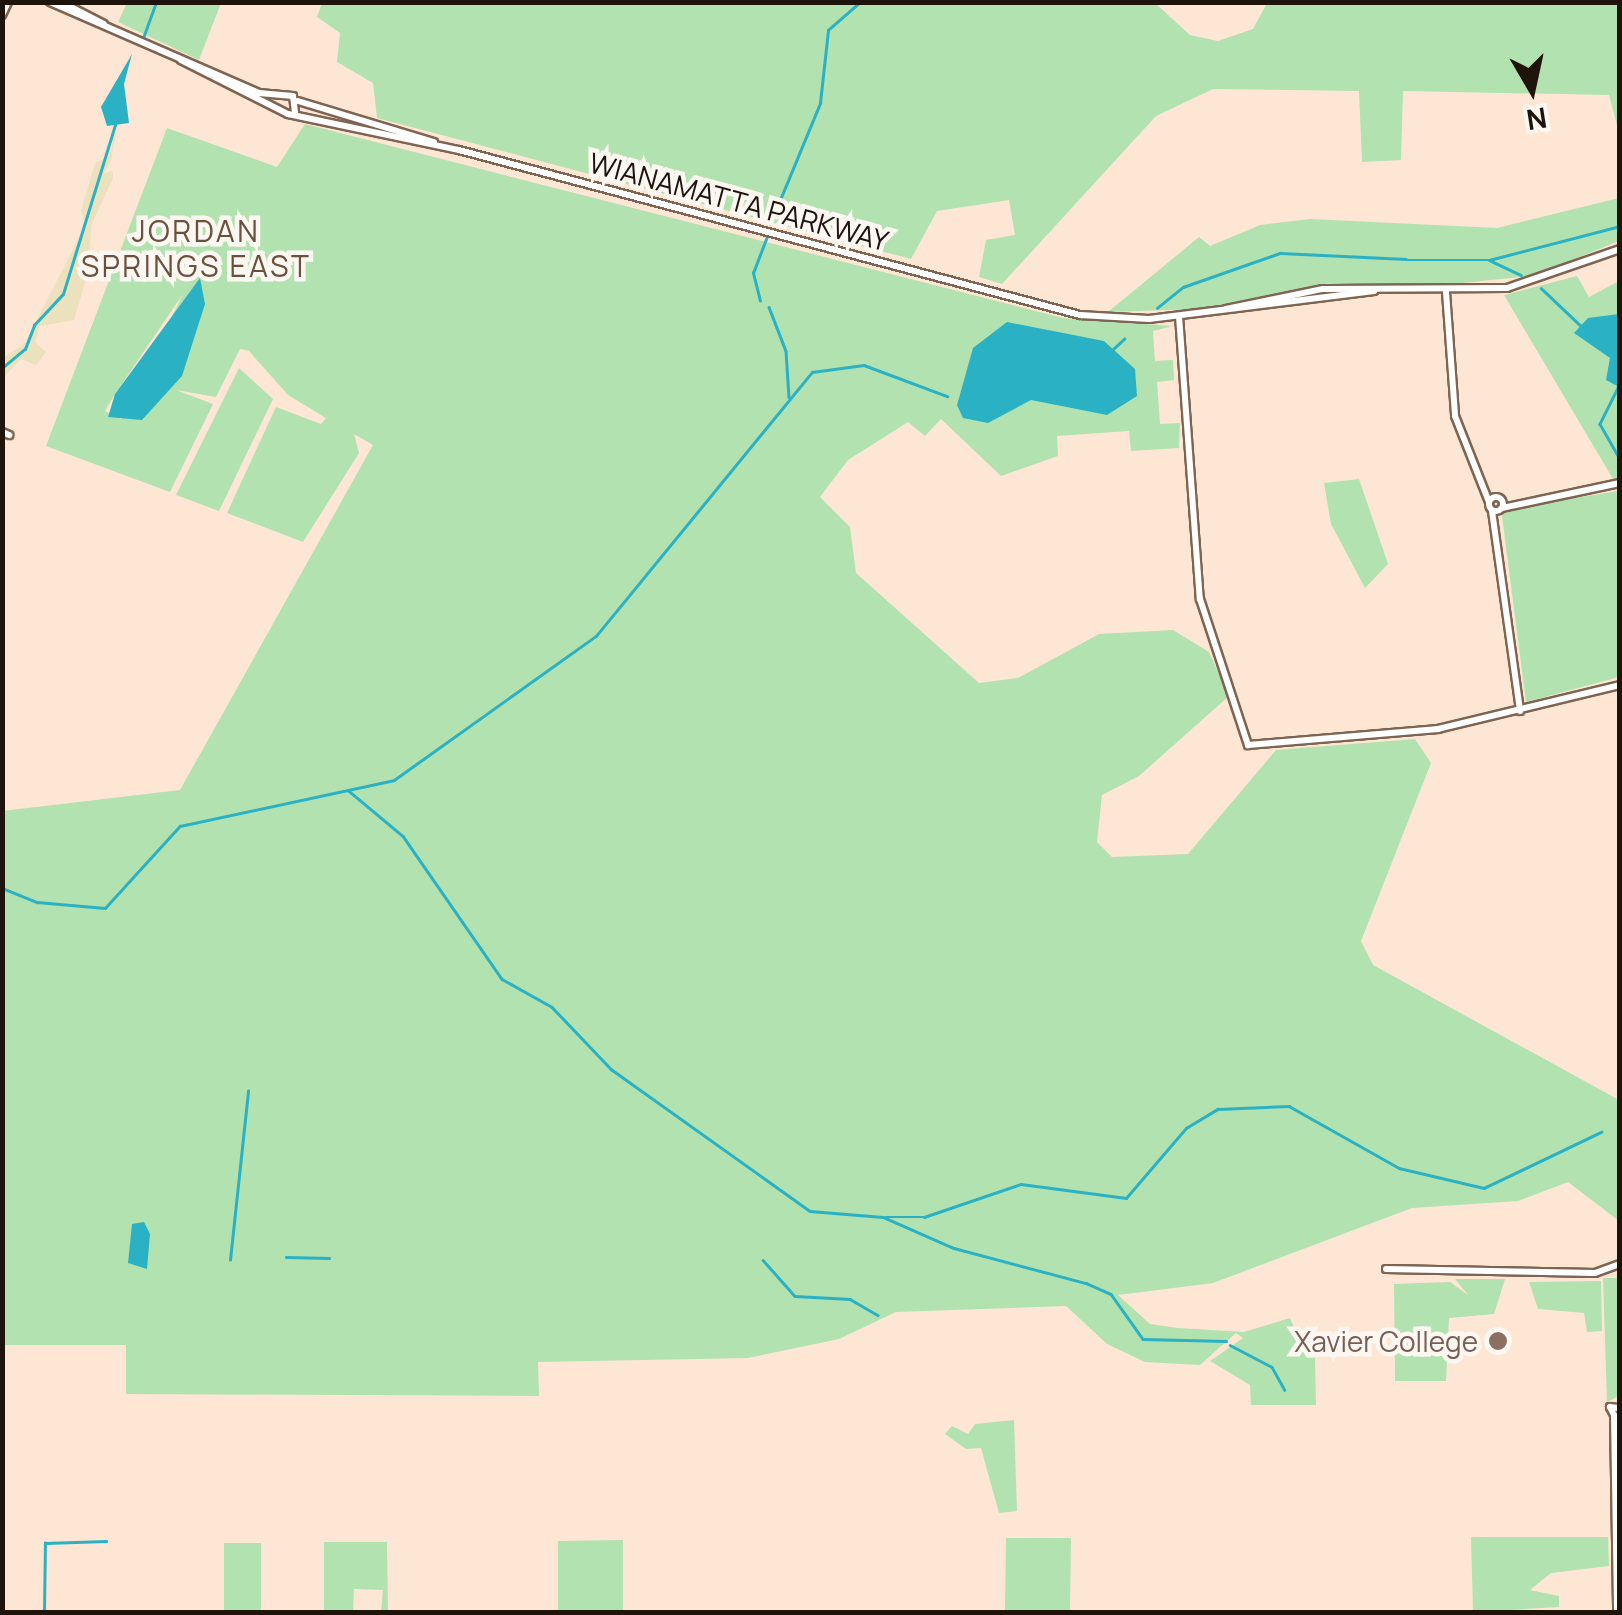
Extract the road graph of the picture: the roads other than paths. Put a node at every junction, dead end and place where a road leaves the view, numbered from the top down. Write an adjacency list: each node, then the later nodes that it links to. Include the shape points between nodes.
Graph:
1 (50, 2): 5 (street)
2 (62, 2): 5 (street)
3 (6, 4): 4 (street)
4 (2, 15)
5 (110, 28): 6 (street)
6 (181, 60): 7 (street); 9 (street)
7 (285, 97): 8 (street, WIANAMATTA PARKWAY); 9 (street)
8 (298, 101): 10 (street); 11 (street, WIANAMATTA PARKWAY)
9 (282, 110): 10 (street, WIANAMATTA PARKWAY)
10 (294, 113): 11 (street, WIANAMATTA PARKWAY)
11 (458, 150): 14 (street, WIANAMATTA PARKWAY, via 1007,298 1095,318)
12 (1620, 249): 13 (street, WIANAMATTA PARKWAY, via 1542,280)
13 (1446, 292): 14 (street, WIANAMATTA PARKWAY, via 1374,290); 16 (street, via 1455,416)
14 (1179, 316): 22 (street, via 1200,600 1250,746 1438,730)
15 (1620, 484): 19 (street)
16 (1487, 489): 17 (street); 18 (street)
17 (1499, 498): 18 (street); 19 (street); 20 (street)
18 (1489, 502): 20 (street)
19 (1514, 503): 20 (street)
20 (1498, 510): 22 (street)
21 (1620, 685): 22 (street)
22 (1520, 711)
23 (1620, 1264): 24 (street, via 1595,1272)
24 (1386, 1269)
25 (1617, 1410): 26 (street)
26 (1617, 1612)

